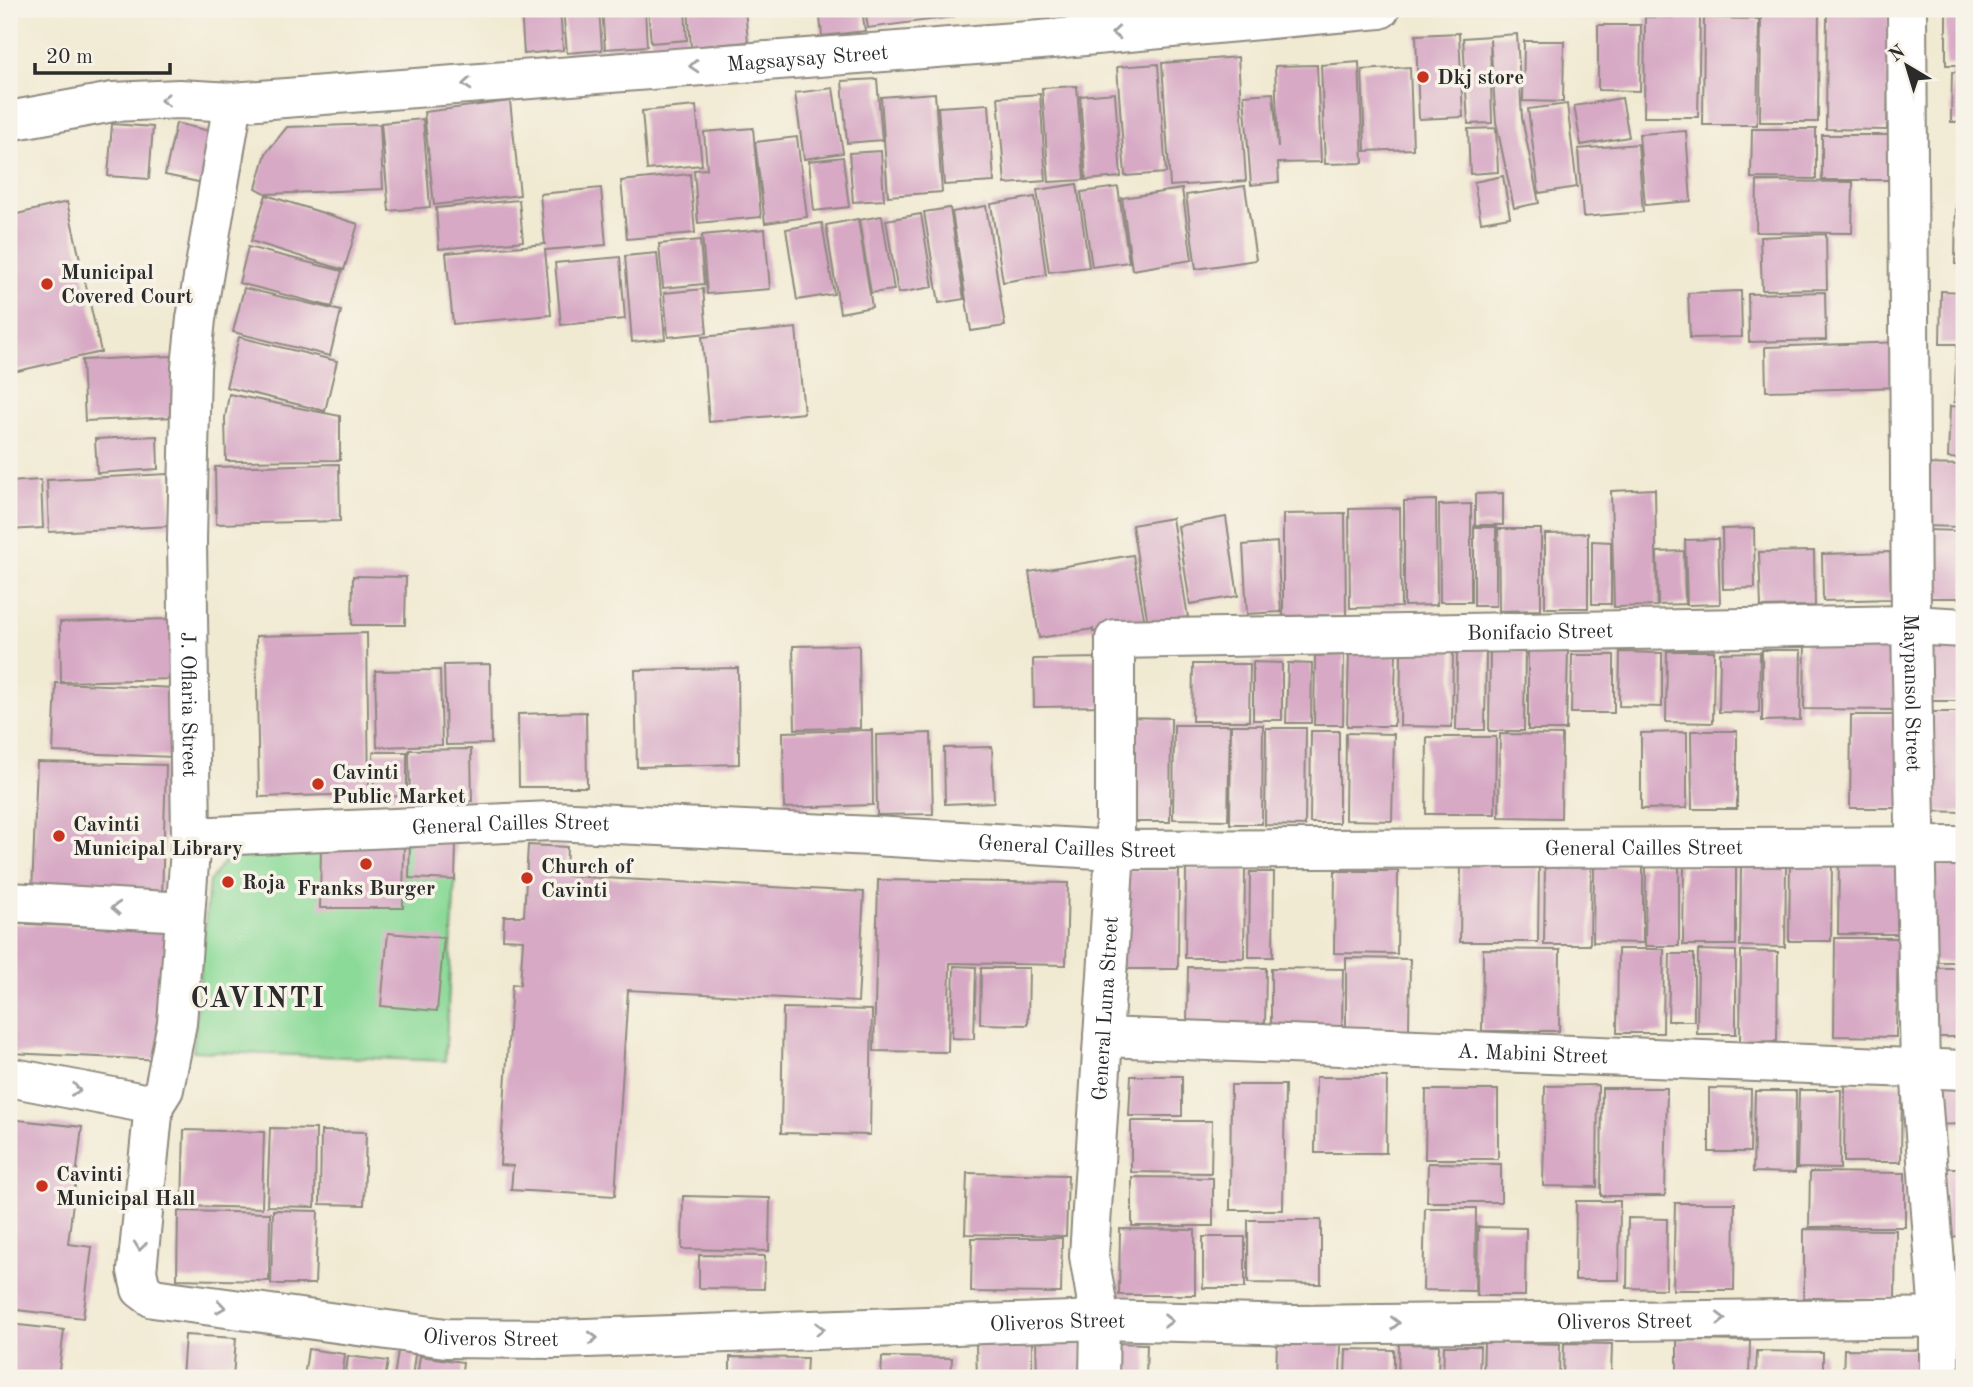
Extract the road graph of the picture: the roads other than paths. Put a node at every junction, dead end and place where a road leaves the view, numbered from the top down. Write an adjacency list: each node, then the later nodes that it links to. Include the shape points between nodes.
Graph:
1 (1380, 9): 3 (street, Magsaysay Street)
2 (1907, 9): 6 (street, Maypansol Street)
3 (1328, 11): 4 (street, Magsaysay Street, one-way to 4, via 1041,40)
4 (233, 102): 5 (street, Magsaysay Street, one-way to 5, via 113,102); 9 (street, J. Oflaria Street, via 191,367 187,539)
5 (9, 121)
6 (1911, 625): 7 (street, Bonifacio Street); 8 (street, Bonifacio Street); 10 (street, Maypansol Street)
7 (1964, 628)
8 (1115, 639): 12 (street, General Luna Street)
9 (191, 837): 12 (street, General Cailles Street, via 552,821); 14 (street, J. Oflaria Street)
10 (1916, 846): 11 (street, General Cailles Street); 12 (street, General Cailles Street); 16 (street, Maypansol Street)
11 (1964, 846)
12 (1115, 850): 15 (street, General Luna Street)
13 (9, 902): 14 (street, one-way to 13)
14 (185, 912): 19 (street, J. Oflaria Street, via 177,1023 164,1089)
15 (1103, 1037): 16 (street, A. Mabini Street); 22 (street, General Luna Street, via 1089,1256)
16 (1920, 1069): 17 (street, A. Mabini Street); 21 (street, Maypansol Street)
17 (1964, 1070)
18 (9, 1077): 19 (street, one-way to 19)
19 (154, 1105): 20 (street, J. Oflaria Street, one-way to 20, via 137,1271 141,1289)
20 (153, 1298): 22 (street, Oliveros Street, one-way to 22, via 446,1338 558,1339)
21 (1952, 1316): 22 (street, Oliveros Street, one-way to 21, via 1296,1325); 24 (street, Maypansol Street)
22 (1100, 1320): 23 (street, General Luna Street)
23 (1100, 1378)
24 (1939, 1378)

